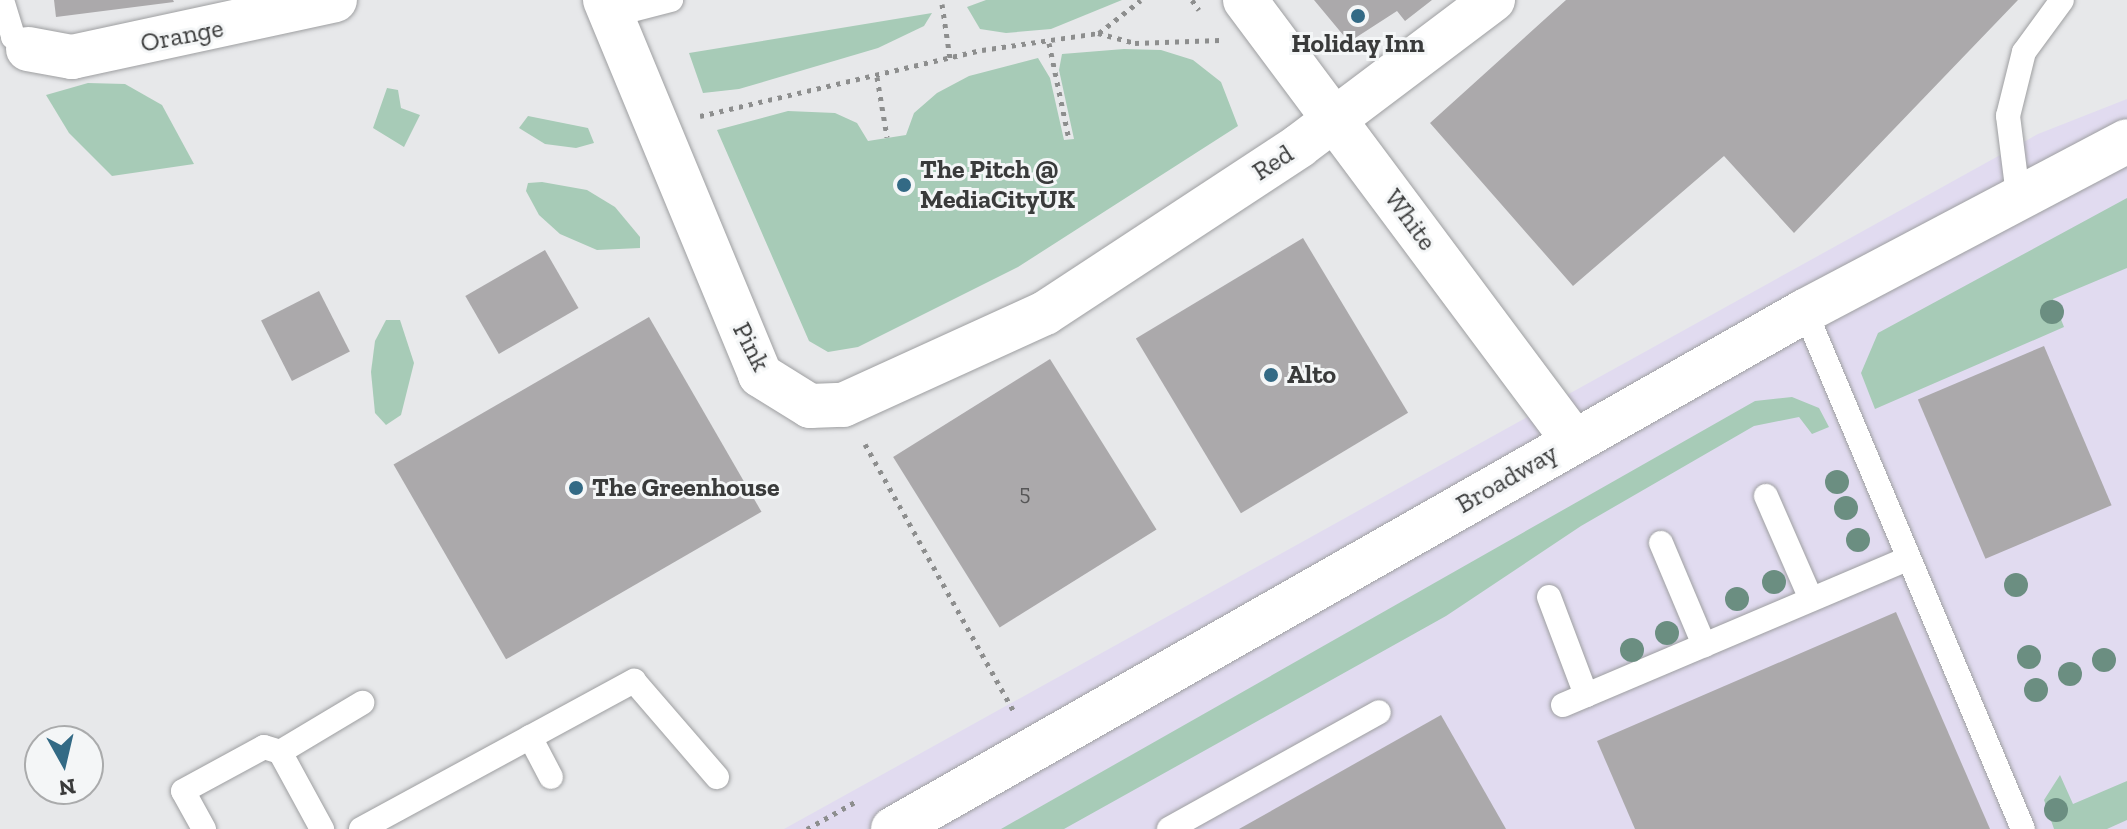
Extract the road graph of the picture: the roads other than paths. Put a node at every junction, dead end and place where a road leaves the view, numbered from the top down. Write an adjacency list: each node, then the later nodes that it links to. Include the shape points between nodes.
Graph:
1 (2, 0): 8 (lane, via 13,37)
2 (335, 0): 8 (street, Orange, via 72,57)
3 (671, 0): 7 (lane)
4 (1245, 0): 9 (street, White)
5 (1493, 0): 9 (street, Red)
6 (2062, 0): 11 (lane, via 2024,52 2008,116)
7 (608, 8): 13 (street, Pink, via 760,375 810,406)
8 (28, 49)
9 (1337, 120): 13 (street, Red, via 1045,313); 14 (street, White)
10 (2127, 141): 11 (street, Broadway)
11 (2018, 195): 12 (street, Broadway)
12 (1805, 311): 14 (street, Broadway); 17 (lane)
13 (843, 405)
14 (1574, 441): 29 (street, Broadway)
15 (1766, 496): 19 (lane)
16 (1661, 543): 20 (lane)
17 (1907, 559): 19 (lane); 34 (lane)
18 (1549, 597): 21 (lane)
19 (1811, 599): 20 (lane)
20 (1704, 645): 21 (lane)
21 (1586, 695): 23 (lane)
22 (362, 703): 26 (lane)
23 (1563, 705)
24 (1379, 712): 33 (lane)
25 (530, 737): 27 (lane); 28 (lane, via 634,681); 32 (lane)
26 (280, 752): 30 (lane, via 264,747 183,791); 31 (lane)
27 (551, 777)
28 (717, 777)
29 (896, 828)
30 (204, 829)
31 (322, 829)
32 (361, 829)
33 (1169, 829)
34 (2023, 829)

